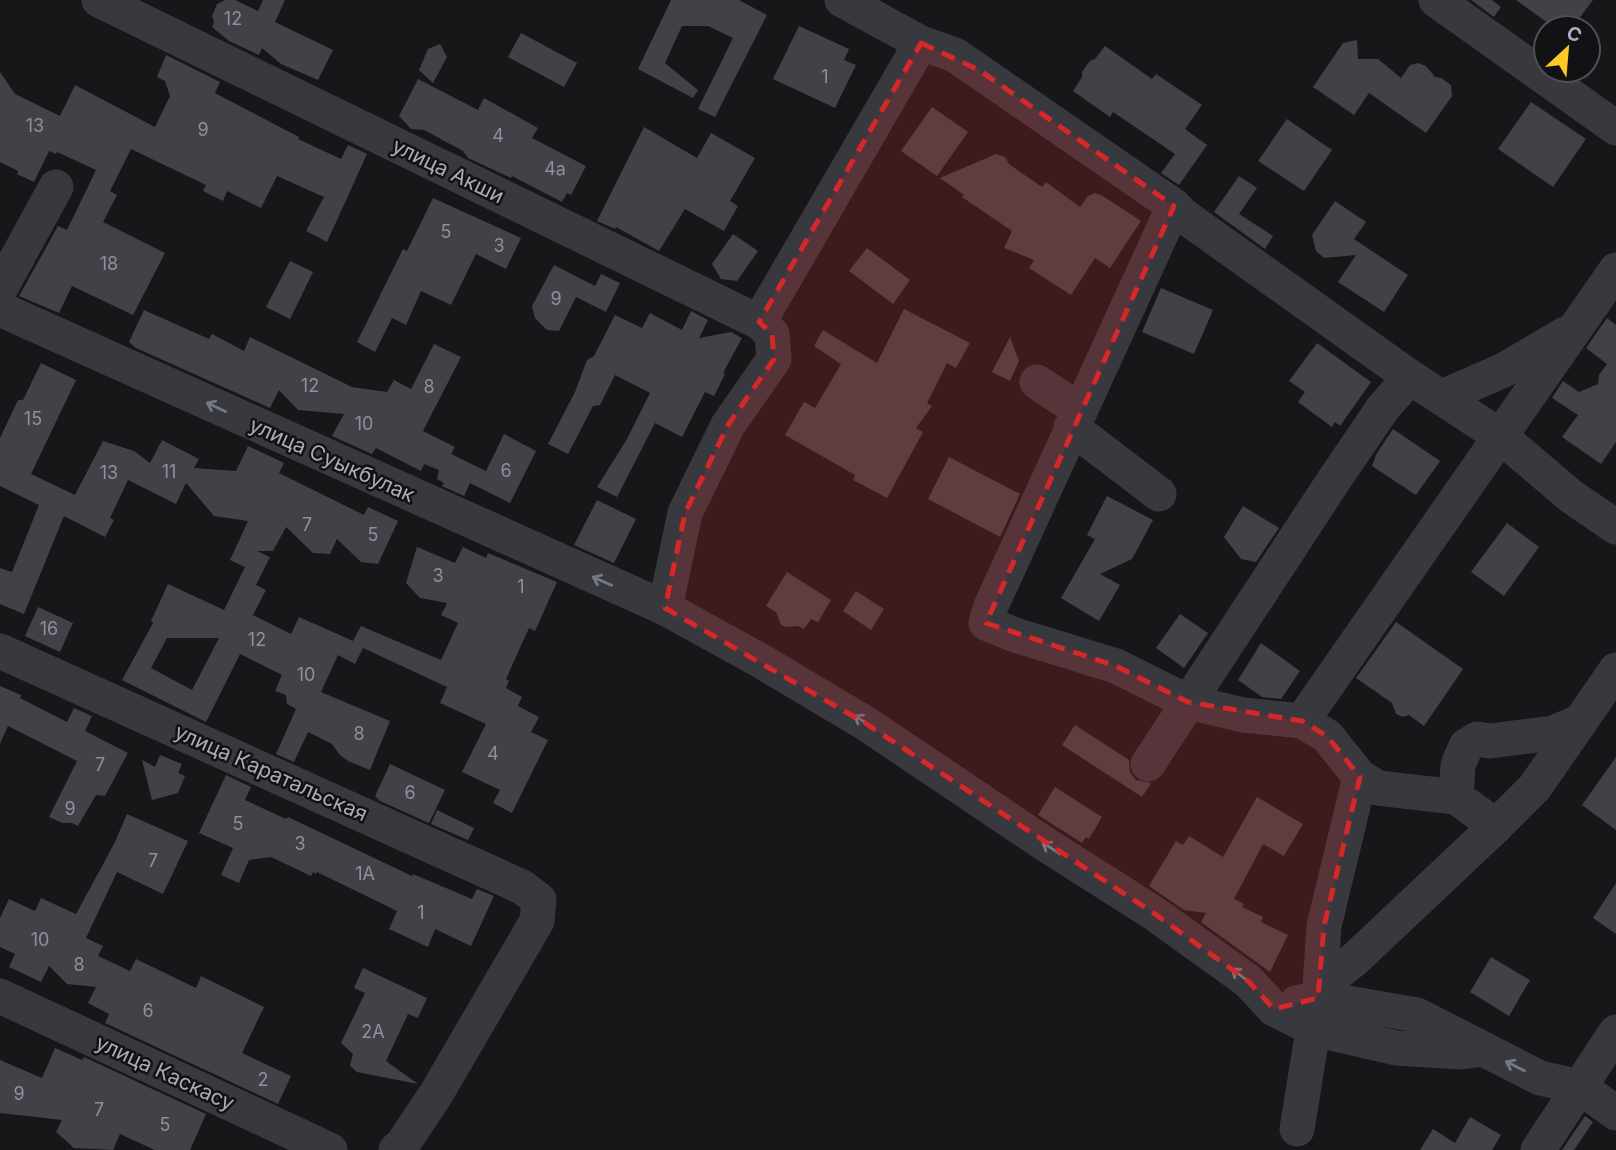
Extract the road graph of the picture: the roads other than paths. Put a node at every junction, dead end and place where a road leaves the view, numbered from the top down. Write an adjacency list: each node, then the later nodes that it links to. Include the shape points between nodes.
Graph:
1 (99, 0): 11 (street, улица Акши)
2 (1436, 0): 5 (street)
3 (854, 3): 4 (street)
4 (921, 43): 7 (street, via 979,70); 11 (street)
5 (1616, 128)
6 (55, 187): 9 (street)
7 (1174, 206): 13 (street); 16 (street)
8 (1616, 270): 12 (street)
9 (0, 289)
10 (0, 309): 20 (street, улица Суыкбулак, one-way to 10)
11 (759, 322): 20 (street, via 772,334 774,359 728,425 685,513)
12 (1575, 329): 15 (street, via 1504,370); 17 (street)
13 (1410, 377): 15 (street); 23 (street, via 1383,408)
14 (1037, 382): 16 (street)
15 (1442, 397): 17 (street)
16 (1075, 419): 18 (street); 23 (street, via 986,623 1116,666)
17 (1500, 436): 19 (street, via 1572,497); 24 (street)
18 (1159, 494)
19 (1616, 527)
20 (665, 608): 31 (street, улица Суыкбулак, one-way to 20, via 1274,1009 1248,981 1155,914 865,723)
21 (0, 651): 36 (street, улица Каратальская, via 522,887 539,900 537,921 436,1094)
22 (1616, 670): 25 (street)
23 (1188, 702): 24 (street, via 1243,715); 26 (street)
24 (1302, 721): 27 (street, via 1327,736)
25 (1579, 722): 28 (street, via 1553,733 1477,739 1466,746 1458,765); 29 (street, via 1535,787)
26 (1148, 764)
27 (1360, 777): 28 (street, via 1378,788); 31 (street, via 1324,926)
28 (1456, 797): 29 (street)
29 (1496, 826): 31 (street, via 1356,958)
30 (0, 996): 37 (street, улица Каскасу)
31 (1317, 1005): 33 (street, one-way to 31, via 1540,1079 1483,1049 1396,1048); 35 (street)
32 (1616, 1031): 33 (street)
33 (1580, 1087): 34 (street); 38 (street)
34 (1616, 1113)
35 (1297, 1129)
36 (399, 1148)
37 (330, 1150)
38 (1538, 1150)

